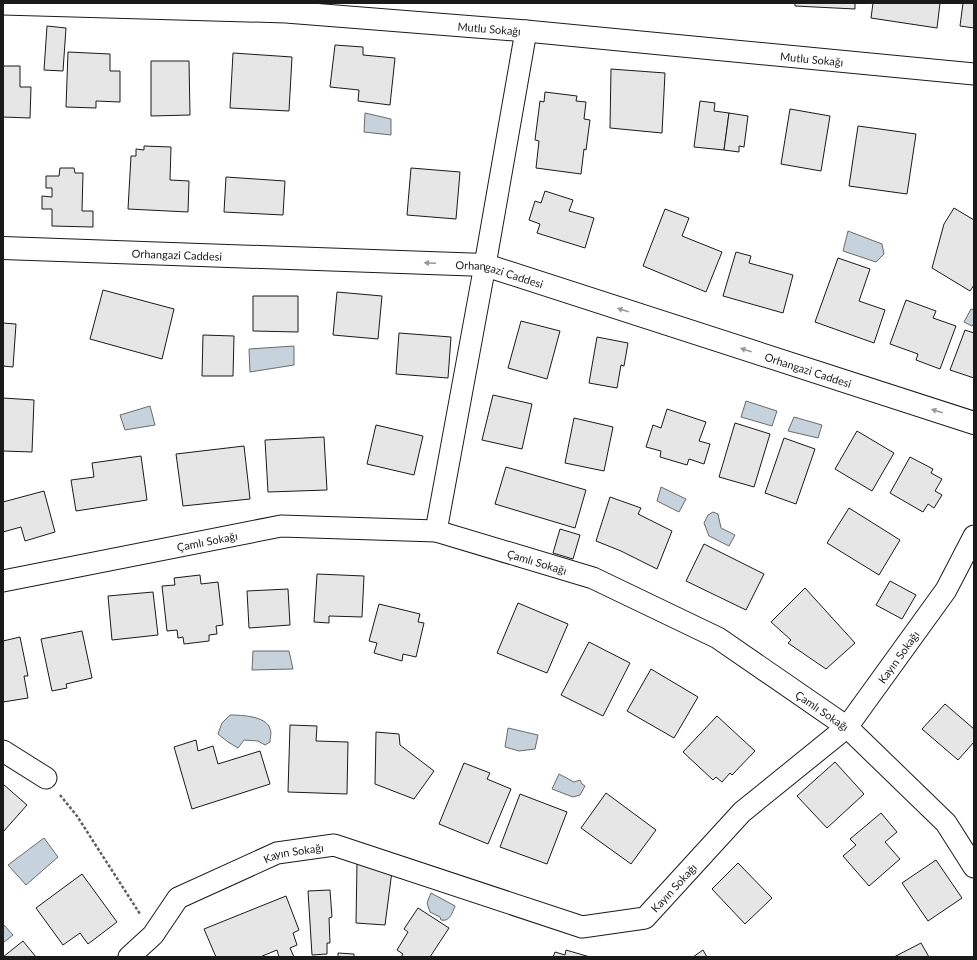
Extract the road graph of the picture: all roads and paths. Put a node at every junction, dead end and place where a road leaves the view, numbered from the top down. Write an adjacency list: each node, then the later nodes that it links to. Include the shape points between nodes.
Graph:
1 (3, 4): 2 (street, Mutlu Sokağı, via 286,12)
2 (526, 31): 3 (street, Mutlu Sokağı); 5 (street)
3 (974, 74)
4 (3, 248): 5 (street, Orhangazi Caddesi, one-way to 4)
5 (485, 266): 6 (street, Orhangazi Caddesi, one-way to 5); 7 (street)
6 (974, 423)
7 (436, 531): 9 (street, Çamlı Sokağı, via 281,526); 10 (street, Çamlı Sokağı, via 593,578 718,638)
8 (974, 536): 10 (street, Kayın Sokağı, via 946,590)
9 (3, 581)
10 (846, 727): 13 (street, Çamlı Sokağı, via 946,823); 14 (street, Kayın Sokağı, via 742,812 645,918 582,927 334,845 277,853 178,898)
11 (3, 751): 12 (street)
12 (46, 778): 14 (path, via 77,816)
13 (974, 867)
14 (153, 935): 15 (street, Kayın Sokağı)
15 (129, 957)

